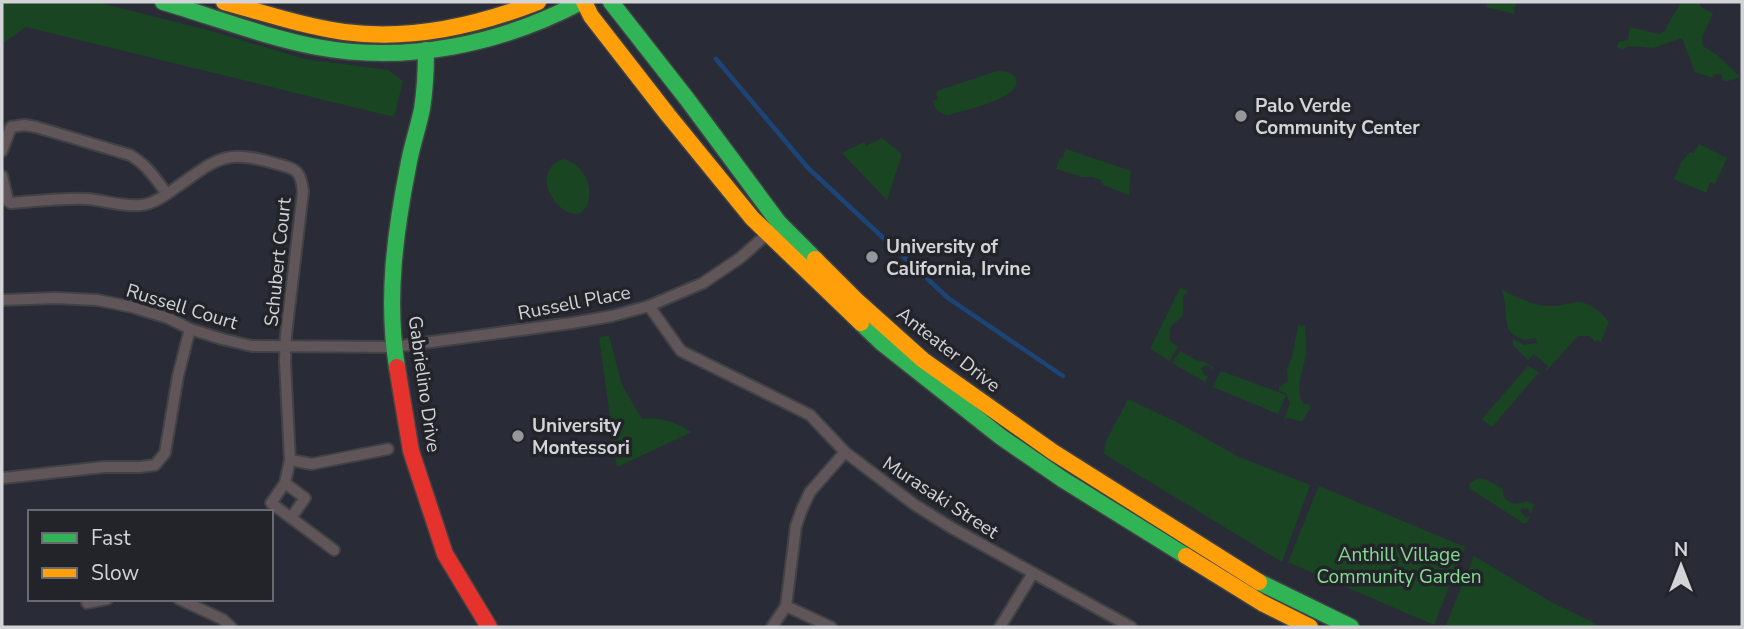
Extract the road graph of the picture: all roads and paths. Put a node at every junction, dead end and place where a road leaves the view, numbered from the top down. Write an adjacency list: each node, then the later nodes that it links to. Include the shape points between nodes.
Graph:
1 (163, 2): 6 (main road, via 320,48 387,53)
2 (224, 2): 3 (main road, via 311,26 386,35 461,26)
3 (538, 2)
4 (583, 2): 6 (main road, via 497,37); 10 (main road, Anteater Drive, via 751,218)
5 (611, 2): 10 (main road, Anteater Drive, via 687,99)
6 (426, 50): 15 (main road, Gabrielino Drive, via 422,109 396,234)
7 (2, 152): 9 (street, via 10,127 36,127 130,155)
8 (2, 176): 9 (street, Schubert Court, via 11,203 87,199 142,205)
9 (167, 194): 14 (street, Schubert Court, via 217,160 234,156 254,157 298,172 303,192)
10 (774, 228): 12 (street, Russell Place, via 703,283); 16 (main road, Anteater Drive, via 812,278); 20 (main road, Anteater Drive, via 923,360)
11 (2, 300): 13 (street, Russell Court, via 97,300)
12 (649, 306): 15 (street, Russell Place, via 572,323); 18 (street, Murasaki Street, via 681,351 810,415)
13 (190, 328): 14 (street, Russell Court, via 252,346); 21 (street, via 165,453 155,465)
14 (285, 347): 15 (street, Russell Court); 19 (street, Schubert Court)
15 (394, 347): 31 (main road, Gabrielino Drive, via 411,451 445,554)
16 (934, 386): 20 (main road, via 956,394 1061,464); 36 (main road, Anteater Drive, via 1062,479 1262,603)
17 (388, 449): 19 (street, via 312,464)
18 (845, 452): 25 (street, Murasaki Street, via 915,505); 29 (street, via 810,492 802,509)
19 (290, 460): 22 (street, Schubert Court)
20 (1077, 466): 37 (main road, Anteater Drive, via 1267,587)
21 (4, 478)
22 (285, 483): 23 (street, Schubert Court, via 271,503); 23 (street, via 305,498)
23 (291, 518): 24 (street, Schubert Court)
24 (334, 550)
25 (1033, 573): 34 (street); 35 (street, Murasaki Street)
26 (97, 601): 28 (street)
27 (183, 601): 30 (street)
28 (87, 603)
29 (786, 606): 32 (street); 33 (street)
30 (231, 627)
31 (489, 627)
32 (772, 627)
33 (831, 627)
34 (1000, 627)
35 (1131, 627)
36 (1310, 627)
37 (1351, 627)

